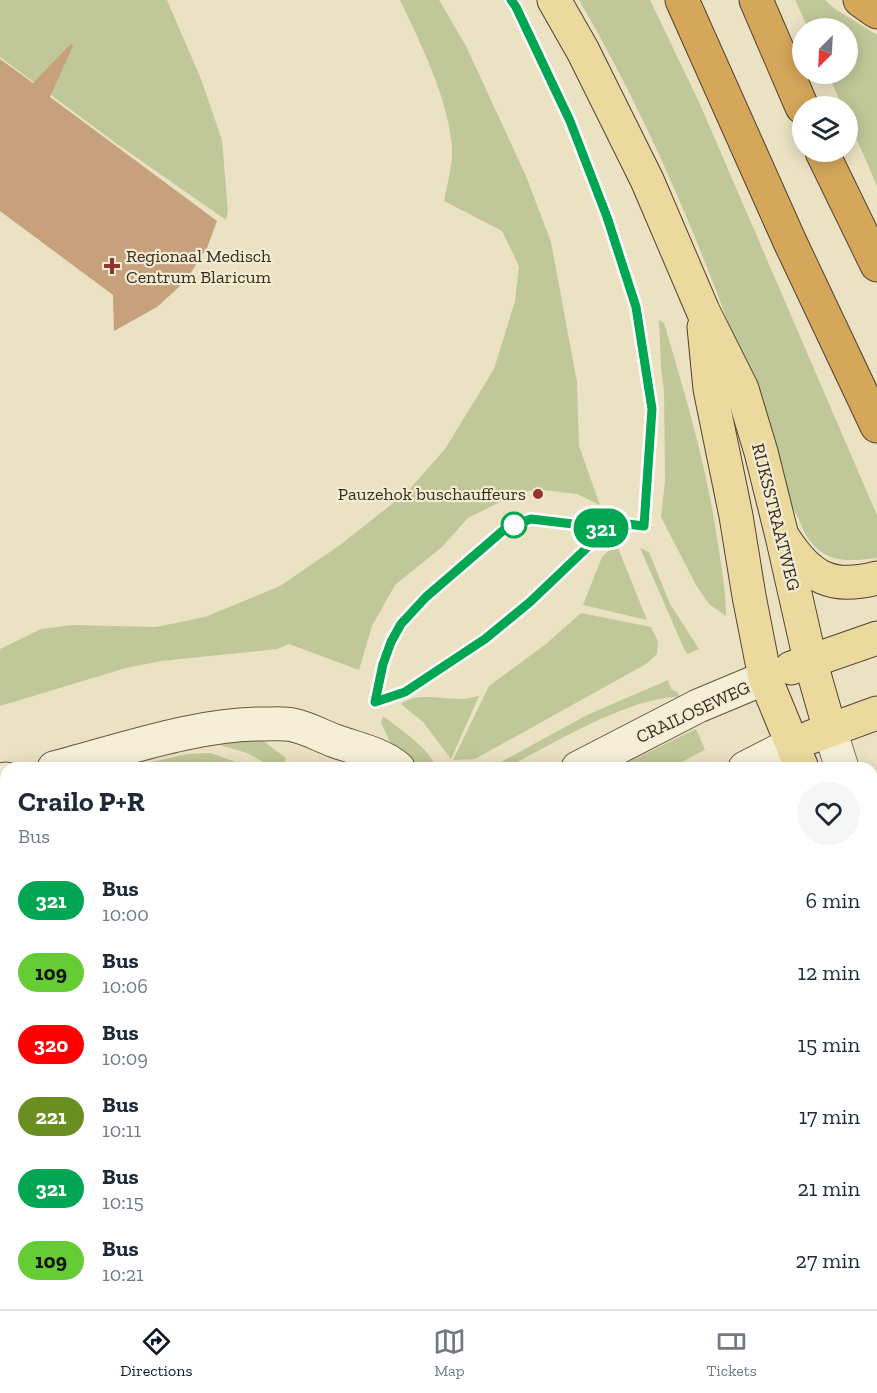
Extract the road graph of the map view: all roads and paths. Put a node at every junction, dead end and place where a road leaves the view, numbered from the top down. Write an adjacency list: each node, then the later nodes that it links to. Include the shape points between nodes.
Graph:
1 (554, 0): 9 (main road, RIJKSSTRAATWEG, via 647,180)
2 (682, 0): 10 (highway)
3 (756, 0): 6 (highway)
4 (860, 0): 5 (highway)
5 (877, 12)
6 (797, 96)
7 (827, 162): 8 (highway)
8 (877, 265)
9 (703, 311): 11 (main road, RIJKSSTRAATWEG, via 742,389); 15 (main road, RIJKSSTRAATWEG, via 710,389)
10 (877, 426)
11 (782, 536): 12 (main road, via 811,572 822,578 862,582); 14 (main road, RIJKSSTRAATWEG)
12 (877, 578)
13 (877, 638): 14 (main road, CRAILOSEWEG)
14 (810, 660): 15 (main road, CRAILOSEWEG); 17 (main road, RIJKSSTRAATWEG)
15 (765, 678): 19 (main road, RIJKSSTRAATWEG); 23 (main road, CRAILOSEWEG, via 698,706)
16 (877, 713): 17 (main road)
17 (830, 730): 19 (main road); 25 (main road)
18 (335, 741): 20 (main road, via 291,724 238,724); 21 (main road); 22 (main road)
19 (797, 756): 24 (main road)
20 (78, 762)
21 (351, 762)
22 (391, 762)
23 (590, 762)
24 (771, 762)
25 (840, 762)

